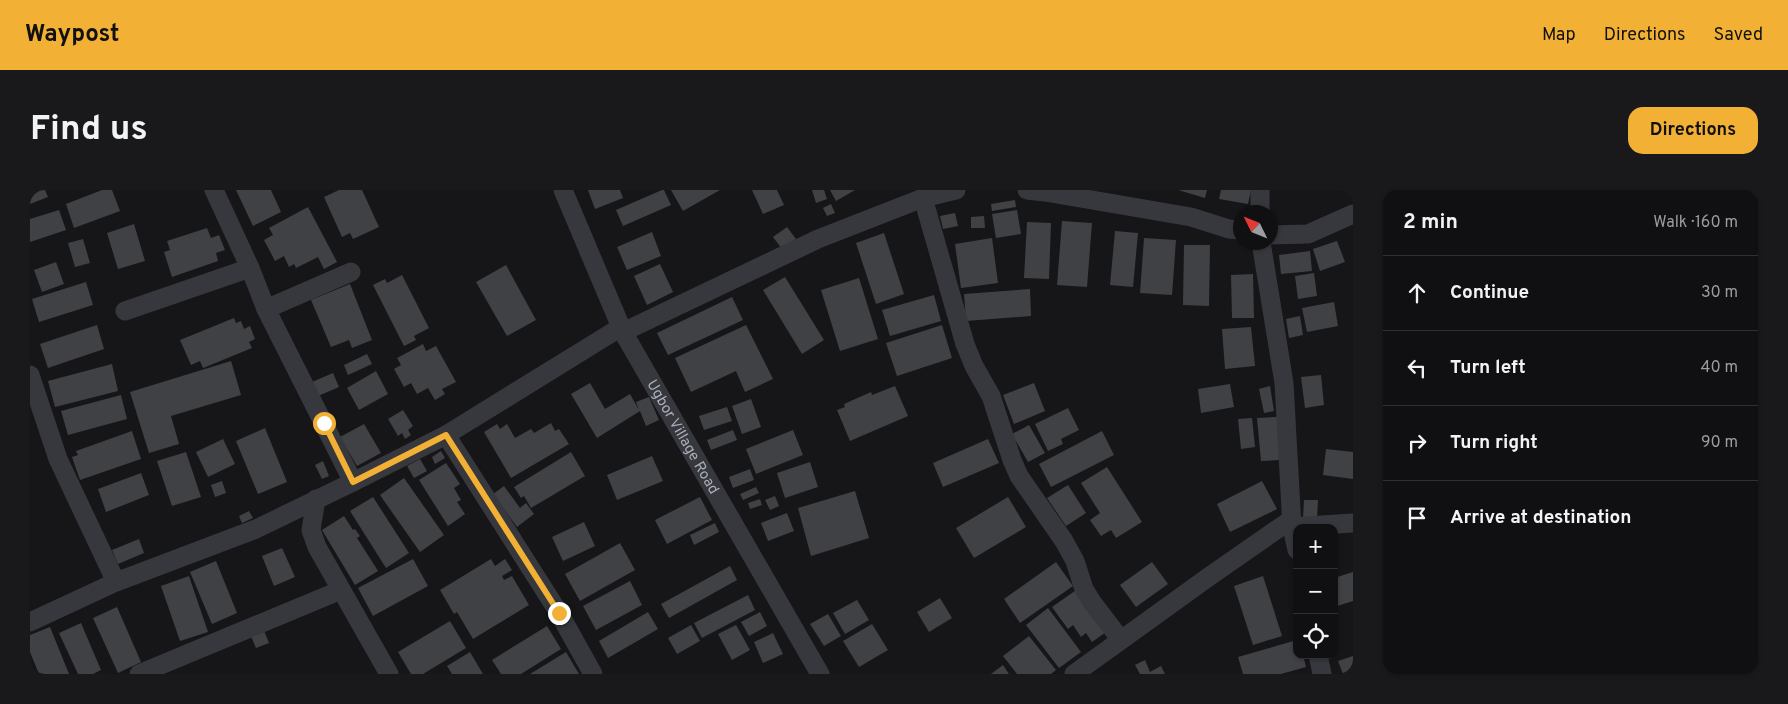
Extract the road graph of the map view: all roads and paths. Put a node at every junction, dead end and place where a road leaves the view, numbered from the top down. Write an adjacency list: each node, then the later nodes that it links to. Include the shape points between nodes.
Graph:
1 (214, 190): 12 (street)
2 (563, 190): 16 (street, Ugbor Village Road)
3 (956, 190): 6 (street)
4 (1027, 190): 9 (street, via 1191,217)
5 (1260, 190): 7 (street)
6 (923, 198): 16 (street, via 818,239); 27 (street, via 965,344 991,396 1012,460 1068,548 1084,589)
7 (1260, 205)
8 (1353, 214): 10 (street, via 1308,234)
9 (1233, 229)
10 (1278, 235)
11 (1262, 250): 21 (street, via 1284,383)
12 (250, 268): 14 (street); 15 (street)
13 (351, 272): 14 (street)
14 (266, 308): 19 (street)
15 (125, 311)
16 (622, 330): 18 (street); 32 (street, Ugbor Village Road)
17 (30, 375): 24 (street, via 58,459)
18 (446, 435): 19 (street); 31 (street, via 559,613)
19 (353, 482): 20 (street)
20 (316, 499): 24 (street, via 256,529); 25 (street, via 311,530 316,547)
21 (1292, 523): 22 (street); 23 (street); 27 (street)
22 (1353, 523)
23 (1293, 528)
24 (116, 582): 26 (street)
25 (341, 590): 29 (street); 30 (street)
26 (32, 617)
27 (1121, 640): 33 (street)
28 (1319, 659): 34 (street)
29 (139, 674)
30 (389, 674)
31 (593, 674)
32 (820, 674)
33 (1074, 674)
34 (1322, 674)

